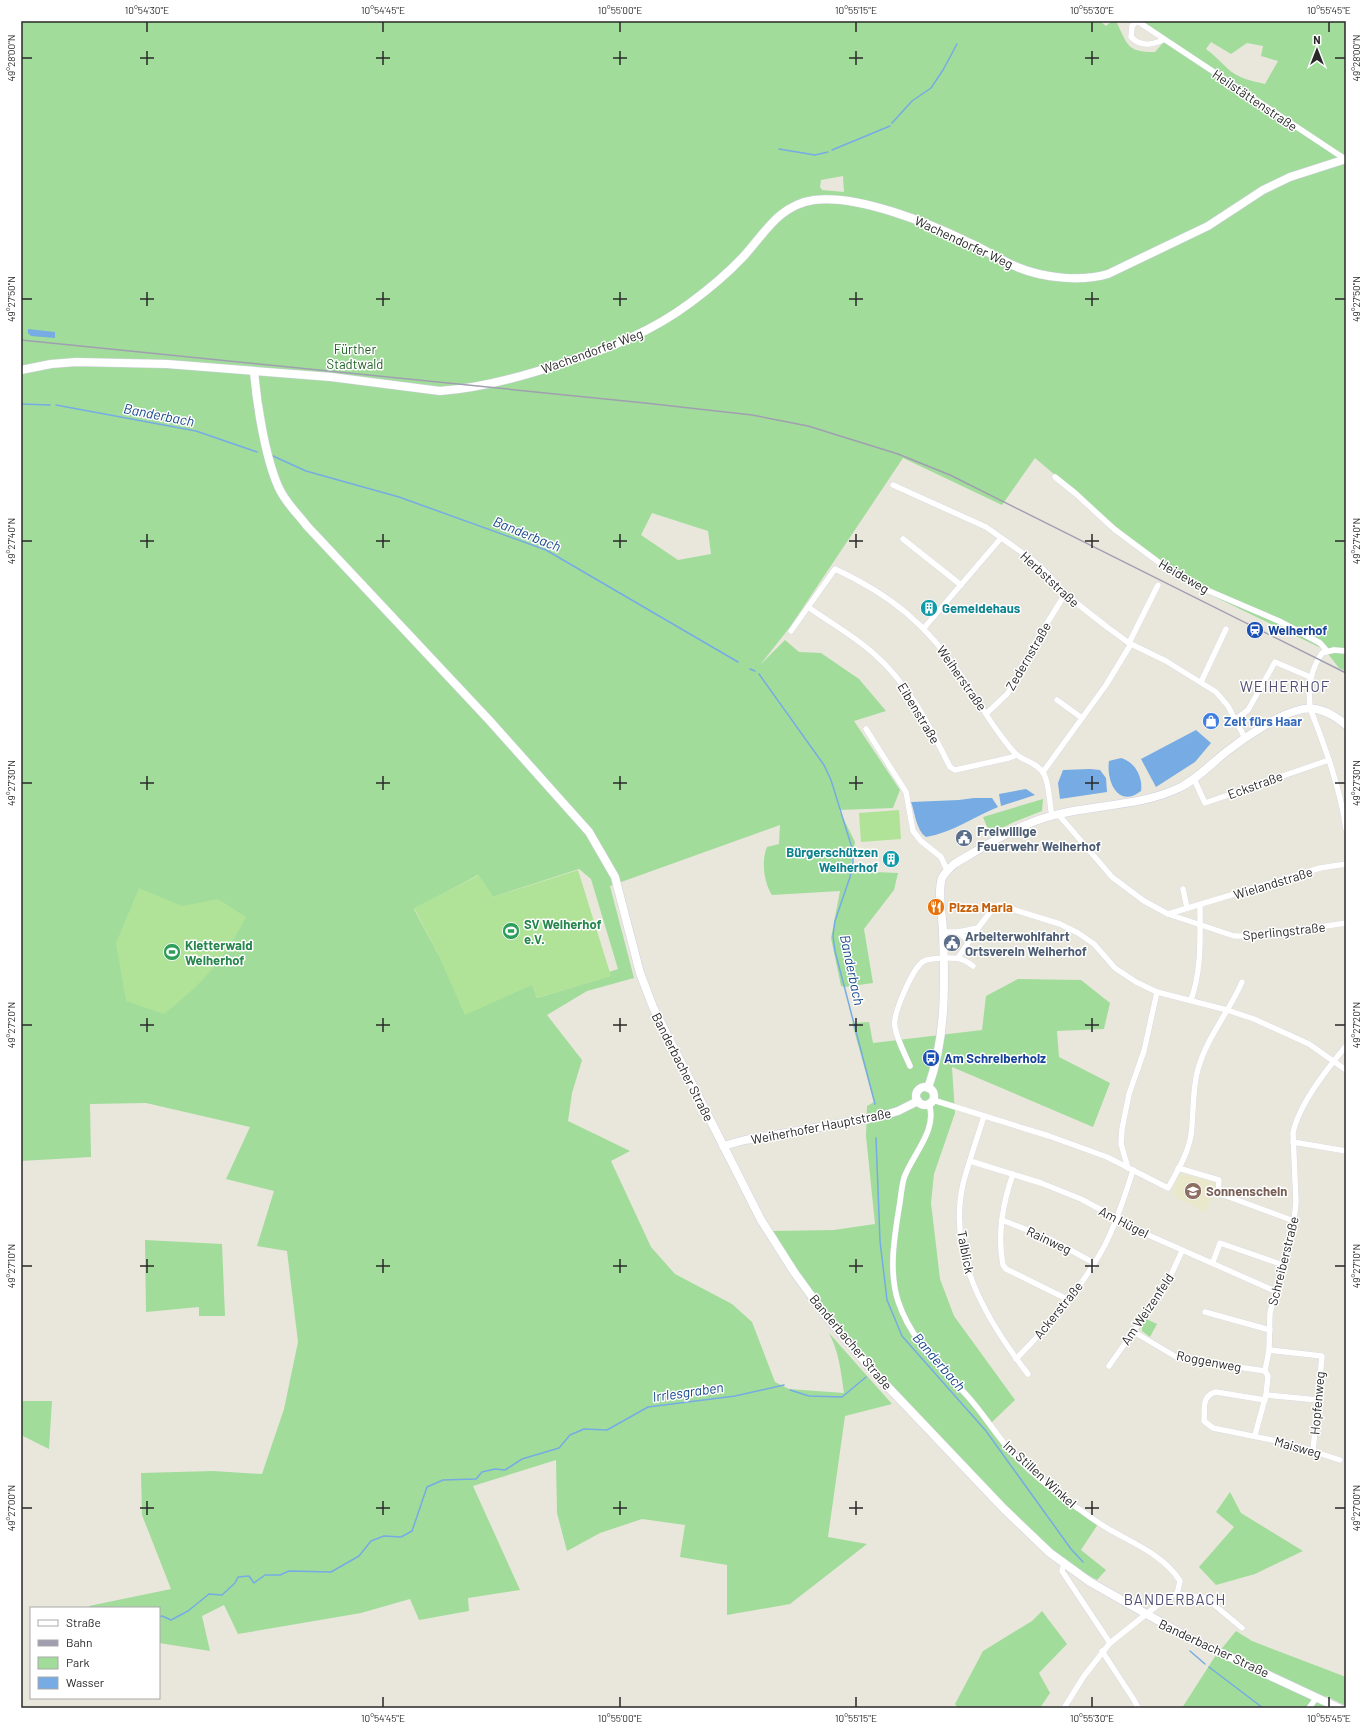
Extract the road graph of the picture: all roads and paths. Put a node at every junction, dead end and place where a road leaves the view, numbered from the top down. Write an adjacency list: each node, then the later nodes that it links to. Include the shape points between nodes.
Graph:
1 (1163, 40): 1 (street, Heilstättenstraße, via 1136,21 1132,26 1131,36 1136,42 1144,44); 2 (street, Heilstättenstraße)
2 (1346, 159): 4 (street, Wachendorfer Weg, via 1290,177 1263,190 1208,226 1095,278 1035,272 1012,265 915,219 842,201 815,200 801,202 787,209 770,223 731,269 662,322 632,339 544,370 479,386 440,391 330,377)
3 (21, 370): 4 (street, Wachendorfer Weg, via 76,362 128,362)
4 (254, 372): 63 (street, Banderbacher Straße, via 256,398 270,462 284,497 573,813 606,859 615,877 646,989)
5 (1054, 477): 17 (street, Heideweg, via 1114,530 1169,570 1195,585 1279,621 1320,643)
6 (893, 485): 7 (street, Herbststraße, via 984,526)
7 (1001, 538): 9 (street); 11 (street, Herbststraße, via 1034,561)
8 (903, 539): 9 (street)
9 (961, 585): 13 (street)
10 (1158, 585): 16 (street)
11 (1065, 594): 16 (street, Herbststraße, via 1088,614); 23 (street, Zedernstraße, via 1033,646 1020,674 1007,694)
12 (808, 606): 13 (street, Weiherstraße, via 835,569 893,602); 15 (street); 29 (street, Eibenstraße, via 872,652 897,676 916,702 950,767 955,770)
13 (924, 628): 23 (street, Weiherstraße, via 962,675)
14 (1226, 629): 20 (street)
15 (791, 631)
16 (1130, 643): 20 (street, Herbststraße); 24 (street, via 1106,685)
17 (1327, 651): 18 (street); 19 (street, via 1322,653)
18 (1346, 651)
19 (1310, 676): 22 (street); 25 (street, via 1275,662 1248,710)
20 (1201, 682): 25 (street, Herbststraße, via 1221,696)
21 (1057, 700): 24 (street)
22 (1310, 708): 26 (street, via 1327,712); 28 (street, via 1286,716); 30 (street)
23 (987, 714): 29 (street, Weiherstraße)
24 (1082, 718): 31 (street)
25 (1235, 720): 28 (street, Herbststraße)
26 (1346, 725)
27 (866, 728): 36 (street, via 906,792 913,831 941,857)
28 (1245, 738): 32 (street)
29 (1017, 755): 31 (street, Weiherstraße)
30 (1329, 760): 32 (street, Eckstraße, via 1205,802); 34 (street, via 1343,808)
31 (1043, 772): 33 (street)
32 (1194, 779): 33 (street, via 1169,792 1127,803)
33 (1055, 815): 36 (street, via 1013,832); 40 (street, Sperlingstraße, via 1112,877 1144,901)
34 (1346, 829)
35 (1346, 864): 38 (street, Wielandstraße, via 1320,868)
36 (947, 870): 44 (street, via 942,878 941,891)
37 (1183, 889): 39 (street)
38 (1200, 905): 39 (street, Wielandstraße); 42 (street)
39 (1187, 908): 40 (street, Wielandstraße)
40 (1168, 914): 42 (street, Sperlingstraße)
41 (1346, 923): 42 (street, Sperlingstraße, via 1260,936 1234,936)
42 (1200, 925): 52 (street, via 1201,955 1198,981)
43 (978, 928): 45 (street); 46 (street); 51 (street, via 994,907 999,905 1060,924 1094,944 1115,968)
44 (943, 932): 45 (street); 47 (street)
45 (958, 932): 46 (street)
46 (970, 941): 48 (street)
47 (944, 958): 48 (street); 56 (street, via 924,960 913,975 895,1016 894,1026); 58 (street, via 938,1060)
48 (958, 958): 49 (street)
49 (973, 966)
50 (1242, 982): 53 (street)
51 (1157, 992): 52 (street); 67 (street, via 1144,1051 1122,1129 1121,1144)
52 (1191, 1000): 53 (street)
53 (1227, 1010): 55 (street, via 1309,1044); 66 (street, via 1209,1042 1198,1070 1190,1137)
54 (1346, 1046): 55 (street, Schreiberstraße)
55 (1334, 1061): 57 (street); 62 (street, Schreiberstraße, via 1297,1119)
56 (910, 1066)
57 (1346, 1070)
58 (928, 1088): 59 (street, via 918,1091); 60 (street, via 933,1093)
59 (918, 1101): 60 (street, via 922,1104); 63 (street, Weiherhofer Hauptstraße, via 878,1117)
60 (931, 1102): 61 (street); 92 (street, Im Stillen Winkel, via 929,1123 921,1148 904,1179 896,1228 894,1281 898,1300 910,1329 922,1348 978,1408 1010,1450 1075,1506 1175,1572 1180,1581)
61 (984, 1116): 65 (street, Talblick); 67 (street, via 1107,1157)
62 (1293, 1142): 64 (street); 71 (street, Schreiberstraße, via 1296,1202)
63 (723, 1146): 91 (street, Banderbacher Straße, via 773,1239 826,1316 870,1368 1004,1509)
64 (1346, 1151)
65 (970, 1161): 68 (street, Am Hügel); 82 (street, Talblick, via 960,1209 961,1235 966,1260 984,1310)
66 (1178, 1168): 67 (street, via 1168,1188); 71 (street, via 1218,1180 1218,1192)
67 (1131, 1169): 69 (street, Ackerstraße)
68 (1013, 1174): 69 (street, Am Hügel, via 1080,1199); 70 (street)
69 (1116, 1219): 72 (street, Am Hügel); 74 (street, Ackerstraße)
70 (1002, 1220): 74 (street, Rainweg, via 1050,1239); 77 (street, via 1002,1260 1006,1269)
71 (1294, 1221): 75 (street, Schreiberstraße)
72 (1182, 1251): 73 (street, Am Hügel); 80 (street, Am Weizenfeld, via 1170,1277)
73 (1213, 1262): 75 (street, via 1220,1243); 76 (street, Am Hügel)
74 (1094, 1263): 77 (street, Ackerstraße)
75 (1283, 1265): 76 (street, Schreiberstraße)
76 (1275, 1291): 79 (street, Schreiberstraße, via 1270,1313)
77 (1068, 1300): 82 (street, Ackerstraße, via 1045,1329)
78 (1205, 1312): 79 (street)
79 (1270, 1330): 81 (street, Schreiberstraße)
80 (1134, 1332): 83 (street, Am Weizenfeld); 84 (street, Roggenweg, via 1178,1358)
81 (1269, 1350): 84 (street, Schreiberstraße); 87 (street, Hopfenweg, via 1322,1356)
82 (1016, 1358): 85 (street, Talblick)
83 (1109, 1366)
84 (1265, 1371): 86 (street, Schreiberstraße, via 1268,1376)
85 (1028, 1374)
86 (1265, 1397): 87 (street); 88 (street, Schreiberstraße); 88 (street, Maisweg, via 1216,1392 1205,1398 1204,1421 1208,1426)
87 (1318, 1400): 89 (street, Hopfenweg)
88 (1255, 1436): 89 (street, Maisweg)
89 (1313, 1451): 90 (street, Maisweg)
90 (1340, 1460)
91 (1064, 1564): 93 (street, Banderbacher Straße); 95 (street, via 1062,1571)
92 (1177, 1594): 93 (street, via 1169,1596); 94 (street, via 1206,1598)
93 (1146, 1614): 95 (street); 97 (street, Banderbacher Straße, via 1189,1638)
94 (1242, 1628)
95 (1110, 1642): 96 (street)
96 (1102, 1651): 98 (street); 99 (street)
97 (1317, 1697): 100 (street); 101 (street, Banderbacher Straße)
98 (1064, 1708)
99 (1138, 1708)
100 (1309, 1708)
101 (1339, 1708)

